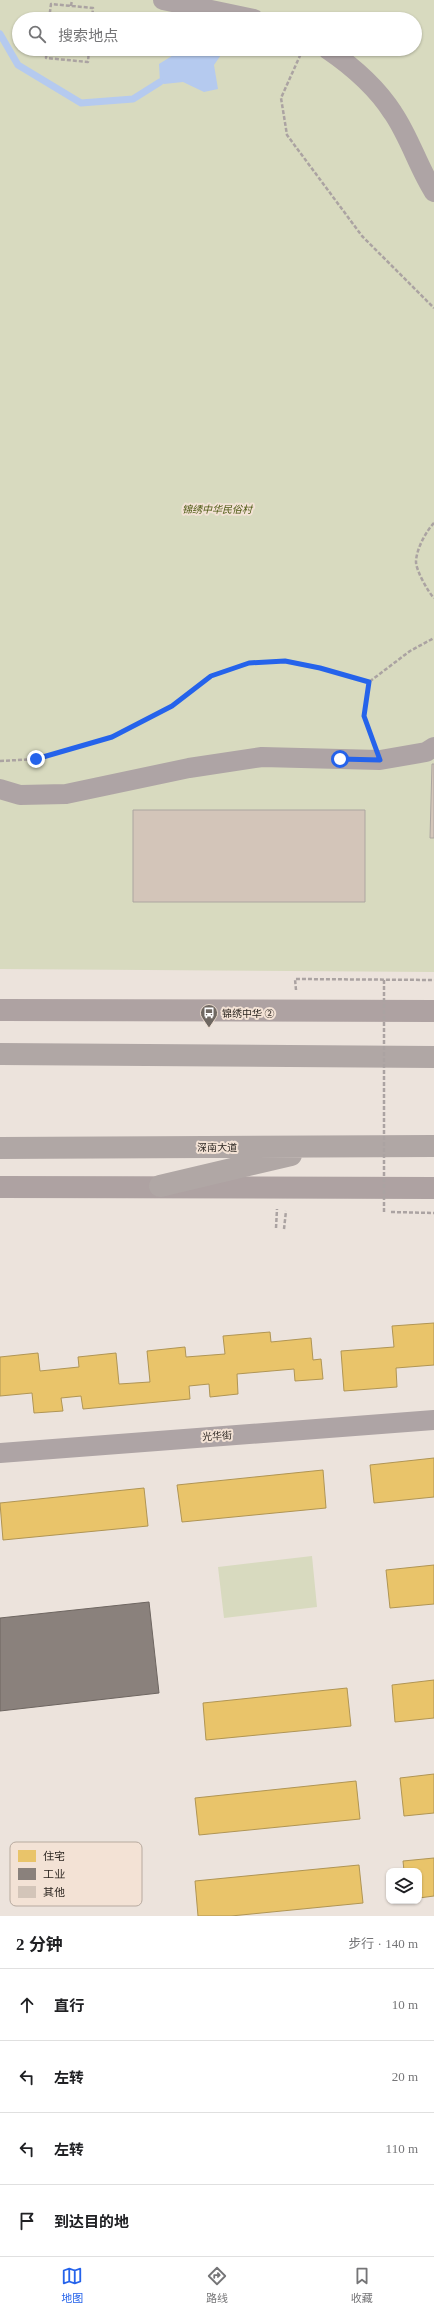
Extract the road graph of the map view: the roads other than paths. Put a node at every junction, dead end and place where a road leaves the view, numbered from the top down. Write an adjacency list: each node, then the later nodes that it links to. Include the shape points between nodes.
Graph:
1 (163, 0): 2 (street)
2 (220, 12)
3 (337, 56): 4 (street, via 374,89 393,113)
4 (434, 192)
5 (434, 747): 6 (street, via 426,752 380,760 262,757 189,768 66,794 20,795)
6 (0, 789)
7 (0, 1010): 8 (main road)
8 (434, 1011)
9 (0, 1054): 10 (main road)
10 (434, 1057)
11 (327, 1146): 12 (main road, 深南大道); 13 (main road, 深南大道); 14 (main road)
12 (434, 1146)
13 (0, 1148)
14 (160, 1186): 15 (main road); 16 (main road)
15 (0, 1187)
16 (434, 1188)
17 (434, 1420): 18 (street, 光华街)
18 (0, 1453)

